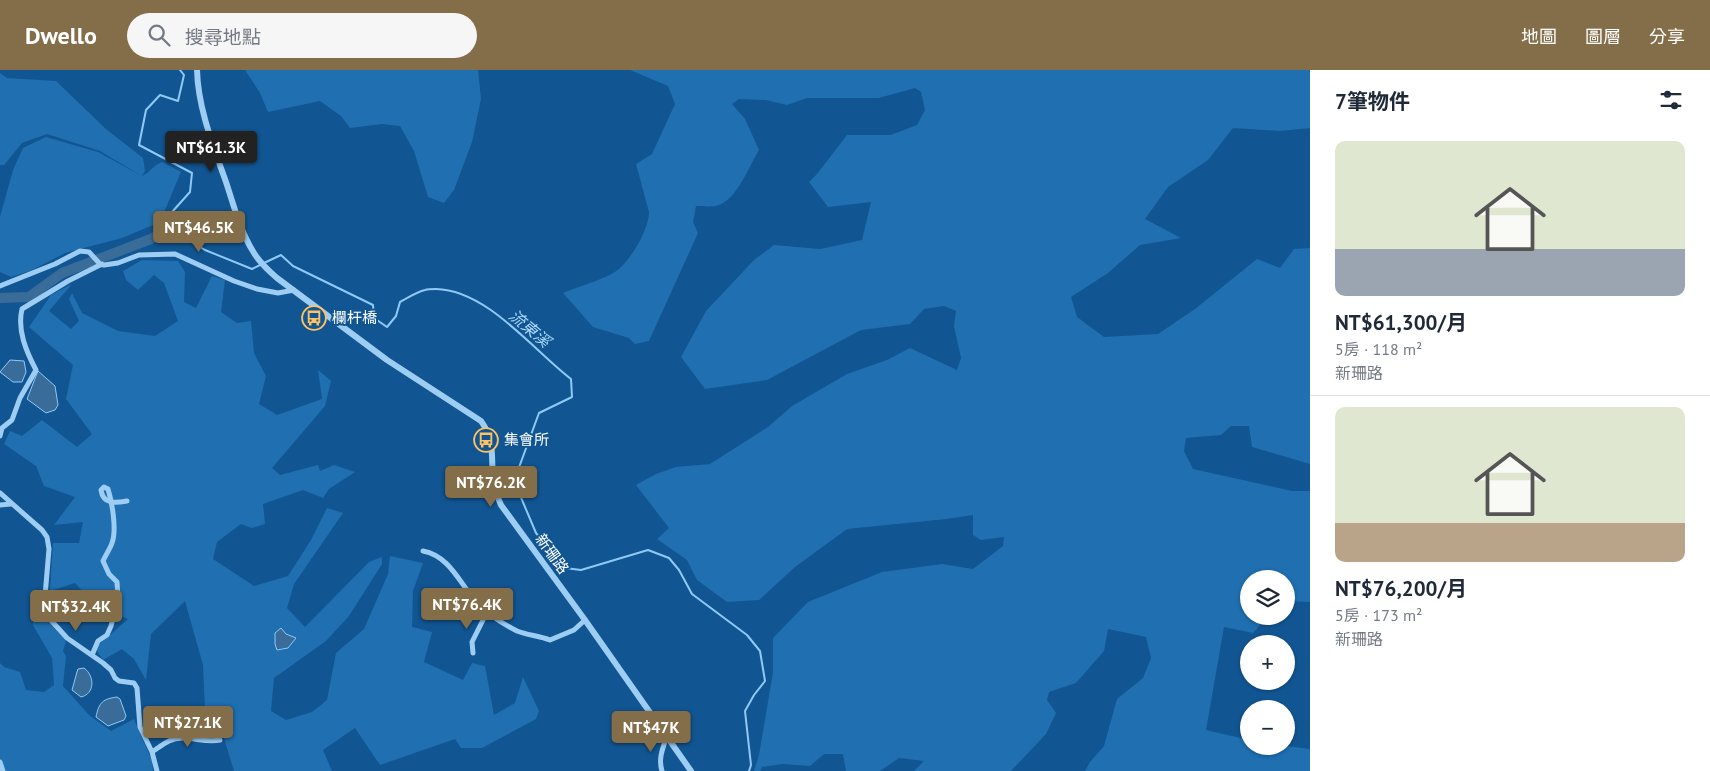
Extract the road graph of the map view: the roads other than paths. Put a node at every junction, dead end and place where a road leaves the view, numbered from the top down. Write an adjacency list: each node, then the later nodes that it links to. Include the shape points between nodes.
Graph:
1 (197, 70): 4 (street, 新珊路, via 200,100 240,226 261,264)
2 (101, 264): 3 (street, via 90,252 76,252); 4 (street, via 118,264 139,255 176,254 257,289 278,293); 5 (street, via 22,309 20,320 26,349 36,370 12,420)
3 (0, 286)
4 (294, 290): 13 (street, 新珊路, via 387,360 481,421 491,438 493,479 501,505)
5 (1, 427): 6 (street)
6 (0, 436)
7 (0, 493): 9 (street)
8 (127, 501): 15 (street, via 112,503 113,541 103,561 117,582 118,599 112,626)
9 (11, 504): 10 (street); 15 (street, via 47,537 49,549 44,608 48,617 67,638)
10 (0, 505)
11 (423, 551): 12 (street, via 445,561 471,598)
12 (487, 612): 13 (street, via 518,631 550,640 574,630); 14 (street, via 472,642)
13 (585, 620): 16 (street, 新珊路)
14 (473, 653)
15 (92, 655): 18 (street, via 119,681 134,683 140,727)
16 (668, 735): 22 (street, via 662,750); 23 (street, 新珊路)
17 (220, 740): 18 (street, via 170,740)
18 (152, 752): 21 (street)
19 (0, 762): 20 (street)
20 (3, 771)
21 (157, 771)
22 (662, 771)
23 (691, 771)

